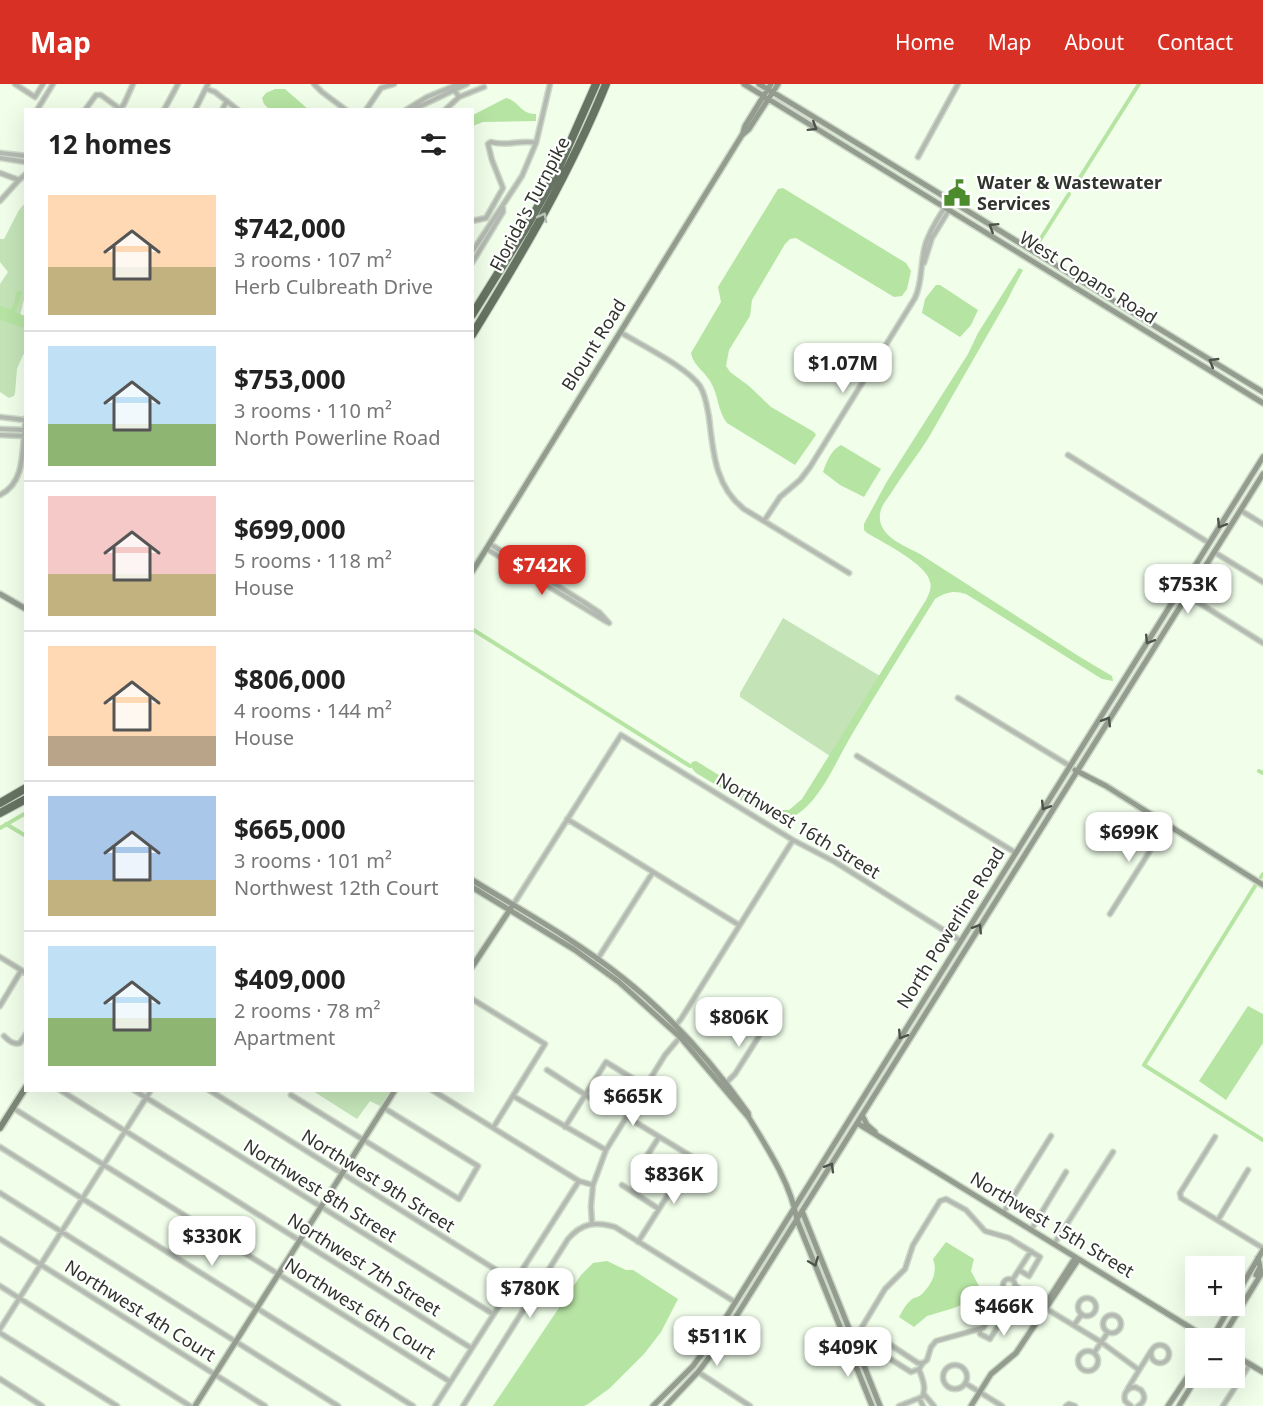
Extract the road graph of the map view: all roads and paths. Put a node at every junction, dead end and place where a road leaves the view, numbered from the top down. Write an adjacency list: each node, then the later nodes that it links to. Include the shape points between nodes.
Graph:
1 (15, 84): 2 (street, via 35,97)
2 (43, 84)
3 (53, 84): 25 (street)
4 (133, 84): 28 (street)
5 (178, 84): 29 (street)
6 (315, 84): 33 (street)
7 (394, 84): 18 (street)
8 (459, 84): 20 (street)
9 (467, 84): 20 (street)
10 (550, 84): 38 (street)
11 (596, 84): 55 (highway, Florida's Turnpike, via 557,172)
12 (606, 84): 56 (highway, Florida's Turnpike, one-way to 12, via 566,175)
13 (744, 84): 23 (main road, West Copans Road)
14 (759, 84): 21 (main road, West Copans Road)
15 (778, 84): 21 (main road, Blount Road)
16 (958, 84): 41 (street)
17 (208, 86): 24 (street); 30 (street)
18 (379, 86): 34 (street)
19 (484, 87): 22 (street)
20 (453, 88): 22 (street); 35 (street); 36 (street)
21 (770, 88): 23 (main road, Blount Road); 48 (main road, West Copans Road)
22 (459, 97): 37 (street)
23 (766, 97): 51 (main road, West Copans Road, one-way to 51); 57 (main road, Blount Road)
24 (227, 100): 31 (street); 32 (street)
25 (38, 108)
26 (86, 108): 27 (street, via 96,95)
27 (117, 108)
28 (121, 108)
29 (165, 108)
30 (196, 108)
31 (223, 108)
32 (236, 108)
33 (343, 108)
34 (367, 108)
35 (409, 108)
36 (416, 108)
37 (447, 108)
38 (536, 143): 49 (street, via 488,144 503,185); 50 (street)
39 (0, 153): 40 (street)
40 (24, 156)
41 (918, 157)
42 (0, 158): 43 (street)
43 (24, 162)
44 (0, 173): 46 (street)
45 (24, 176): 46 (street)
46 (19, 180): 47 (street)
47 (0, 201)
48 (952, 201): 51 (street); 58 (main road, West Copans Road, one-way to 48)
49 (495, 203): 50 (street); 52 (street, via 486,218)
50 (503, 207): 53 (street); 54 (street)
51 (947, 209): 59 (main road, West Copans Road); 74 (street, via 926,241 915,298 810,467 780,497)
52 (474, 221)
53 (474, 249)
54 (474, 260)
55 (474, 312)
56 (474, 332)
57 (620, 332): 74 (street, via 686,372 699,386 706,400 721,480 735,501); 77 (main road, Blount Road)
58 (1263, 392)
59 (1263, 403)
60 (0, 417): 61 (street)
61 (24, 419)
62 (0, 429): 63 (street)
63 (24, 430)
64 (0, 435): 65 (street)
65 (24, 436)
66 (24, 443): 70 (street, via 20,472 14,484)
67 (1068, 455): 76 (street)
68 (1263, 457): 71 (main road, North Powerline Road)
69 (1263, 474): 72 (main road, North Powerline Road)
70 (0, 495)
71 (1233, 505): 73 (main road); 76 (main road, North Powerline Road, one-way to 76)
72 (1240, 510): 73 (main road, North Powerline Road); 75 (street)
73 (1235, 518): 78 (main road, North Powerline Road)
74 (764, 521): 80 (street)
75 (1263, 525)
76 (1209, 543): 82 (main road, North Powerline Road)
77 (488, 546): 77 (street, via 609,623 585,603); 79 (main road, Blount Road)
78 (1214, 552): 81 (street); 84 (main road, North Powerline Road)
79 (474, 569)
80 (849, 573)
81 (1263, 582)
82 (1180, 591): 84 (street); 87 (main road, North Powerline Road, one-way to 87)
83 (0, 594): 85 (main road)
84 (1187, 595): 86 (street); 89 (main road, North Powerline Road)
85 (24, 608)
86 (1263, 643)
87 (1128, 673): 89 (main road); 91 (main road, North Powerline Road)
88 (958, 698): 91 (street)
89 (1120, 702): 92 (main road, North Powerline Road, one-way to 89)
90 (857, 756): 101 (street)
91 (1070, 766): 92 (main road); 100 (main road, North Powerline Road, one-way to 100)
92 (1076, 771): 98 (main road); 102 (main road, North Powerline Road)
93 (24, 789): 95 (highway)
94 (24, 800): 96 (highway)
95 (0, 803)
96 (0, 813)
97 (567, 819): 99 (street, Northwest 16th Street, via 621,735); 104 (street); 108 (street)
98 (1167, 824): 106 (main road); 109 (street)
99 (793, 840): 110 (street); 111 (street, Northwest 16th Street)
100 (1022, 845): 101 (main road, North Powerline Road); 102 (main road)
101 (1016, 853): 103 (main road); 111 (main road, North Powerline Road)
102 (1022, 858): 103 (main road, North Powerline Road)
103 (1017, 867): 142 (main road, North Powerline Road, one-way to 103)
104 (653, 872): 110 (street); 113 (street)
105 (474, 881): 108 (main road)
106 (1263, 885)
107 (474, 888): 108 (main road)
108 (511, 907): 113 (main road); 114 (main road)
109 (1110, 914)
110 (739, 925): 119 (street)
111 (961, 941): 138 (main road, North Powerline Road, one-way to 138)
112 (0, 957): 115 (street)
113 (596, 961): 118 (main road); 119 (main road, via 624,979)
114 (474, 964)
115 (23, 972): 117 (street)
116 (474, 1000): 136 (street, via 545,1044)
117 (0, 1006)
118 (649, 1008): 119 (main road); 122 (main road)
119 (676, 1025): 122 (main road)
120 (766, 1025): 125 (street)
121 (3, 1036): 123 (street, via 17,1044)
122 (682, 1036): 125 (main road); 126 (street, via 664,1055); 144 (main road)
123 (24, 1037)
124 (547, 1070): 135 (street)
125 (726, 1083): 144 (main road)
126 (645, 1086): 135 (street, via 606,1062); 143 (street)
127 (24, 1090): 140 (main road)
128 (63, 1092): 150 (street, Northwest 7th Street)
129 (137, 1092): 137 (street, Northwest 8th Street)
130 (150, 1092): 137 (street)
131 (212, 1092): 166 (street, Northwest 9th Street)
132 (394, 1092): 141 (main road)
133 (435, 1092): 149 (street)
134 (291, 1095): 156 (street)
135 (585, 1095): 139 (street); 147 (street)
136 (513, 1096): 147 (street); 149 (street)
137 (146, 1098): 150 (street); 172 (street, Northwest 8th Street)
138 (861, 1102): 145 (main road, North Powerline Road); 146 (main road)
139 (598, 1103)
140 (12, 1108): 148 (main road); 162 (street, Northwest 6th Court)
141 (384, 1108): 156 (main road); 156 (street, via 478,1166 459,1199)
142 (862, 1115): 146 (main road, North Powerline Road); 154 (main road, Northwest 15th Street)
143 (627, 1117): 153 (street); 158 (street)
144 (749, 1118): 173 (main road)
145 (849, 1120): 151 (main road); 173 (main road, North Powerline Road)
146 (857, 1123): 151 (main road, North Powerline Road); 154 (main road, Northwest 15th Street)
147 (565, 1127): 158 (street)
148 (0, 1128)
149 (493, 1128): 167 (street)
150 (125, 1131): 162 (street); 183 (street, Northwest 7th Street)
151 (850, 1135): 175 (main road, North Powerline Road, one-way to 151)
152 (1051, 1136): 176 (street)
153 (659, 1137): 160 (street); 161 (street)
154 (880, 1137): 176 (main road, Northwest 15th Street)
155 (1215, 1137): 178 (street, via 1180,1193 1181,1198)
156 (363, 1141): 166 (main road)
157 (0, 1147): 171 (street)
158 (606, 1150): 168 (street)
159 (1113, 1152): 185 (street)
160 (692, 1157): 163 (street); 174 (street)
161 (643, 1162)
162 (104, 1164): 171 (street); 193 (street, Northwest 6th Court)
163 (707, 1166)
164 (1248, 1170): 178 (street)
165 (1066, 1172): 181 (street)
166 (342, 1174): 172 (main road); 196 (street, Northwest 9th Street)
167 (579, 1181): 168 (street); 196 (street)
168 (593, 1185): 179 (street)
169 (622, 1185): 174 (street)
170 (0, 1193): 180 (street)
171 (82, 1198): 180 (street); 205 (street)
172 (321, 1207): 183 (main road); 206 (street, Northwest 8th Street)
173 (795, 1207): 175 (main road); 177 (main road); 202 (main road, North Powerline Road)
174 (659, 1209): 184 (street)
175 (803, 1211): 177 (main road, North Powerline Road); 252 (main road)
176 (1003, 1213): 181 (main road, Northwest 15th Street)
177 (797, 1220): 208 (main road, North Powerline Road); 251 (main road, one-way to 251)
178 (1218, 1220): 186 (street)
179 (592, 1223): 184 (street, via 615,1227); 200 (street, via 577,1229 568,1239)
180 (61, 1231): 190 (street); 216 (street)
181 (1031, 1231): 185 (main road, Northwest 15th Street)
182 (0, 1239): 190 (street, Northwest 4th Court)
183 (300, 1241): 193 (main road); 218 (street, Northwest 7th Street)
184 (638, 1242): 202 (street)
185 (1054, 1245): 189 (main road, Northwest 15th Street)
186 (1263, 1249): 188 (main road)
187 (1031, 1251): 191 (street); 191 (street, via 1040,1257 1029,1276); 220 (street, via 1009,1238 985,1231 966,1210 943,1200 913,1245 904,1272 885,1289 862,1327 866,1342)
188 (1258, 1258): 195 (main road); 209 (main road, via 1260,1270)
189 (1076, 1259): 204 (main road); 211 (main road, Northwest 15th Street)
190 (40, 1265): 201 (street); 229 (street, Northwest 4th Court)
191 (1019, 1270): 194 (street)
192 (1263, 1271): 209 (main road)
193 (279, 1274): 205 (main road); 232 (street, Northwest 6th Court)
194 (1013, 1279): 198 (street); 199 (street, via 1004,1282)
195 (1245, 1280)
196 (514, 1282): 200 (street, Northwest 9th Street); 206 (street)
197 (0, 1286): 201 (street)
198 (1015, 1287): 199 (street); 204 (street)
199 (1007, 1290): 203 (street)
200 (533, 1293): 248 (street)
201 (19, 1298): 214 (street); 243 (street)
202 (735, 1302): 208 (main road); 240 (main road, North Powerline Road)
203 (998, 1305): 213 (street); 213 (street, via 1007,1311 990,1339 980,1334)
204 (1046, 1307): 210 (street); 236 (main road, via 1016,1353 991,1374)
205 (257, 1308): 216 (main road); 246 (street)
206 (493, 1314): 218 (street)
207 (1082, 1314): 207 (street, via 1090,1316 1095,1312 1093,1300 1087,1297 1079,1301); 210 (street)
208 (732, 1322): 227 (main road, North Powerline Road)
209 (1232, 1322): 212 (main road)
210 (1074, 1325): 217 (street)
211 (1191, 1328)
212 (1228, 1328)
213 (980, 1329): 223 (street, via 936,1341)
214 (0, 1331): 242 (street)
215 (1108, 1332): 215 (street, via 1115,1333 1121,1328 1118,1316 1104,1318); 217 (street)
216 (236, 1341): 229 (main road); 245 (street)
217 (1101, 1342): 221 (street); 226 (street)
218 (471, 1348): 232 (street)
219 (1152, 1349): 219 (street, via 1156,1362 1168,1359 1169,1349 1164,1345 1157,1344); 226 (street)
220 (875, 1350): 223 (street, via 883,1340); 225 (street, via 911,1372)
221 (1094, 1353): 221 (street, via 1080,1356 1078,1363 1082,1369 1096,1367)
222 (1245, 1361): 224 (main road)
223 (923, 1363): 225 (street)
224 (1250, 1364): 228 (main road); 263 (street)
225 (919, 1369): 237 (street)
226 (1139, 1370): 235 (street)
227 (699, 1372): 240 (main road, North Powerline Road); 250 (street)
228 (1263, 1372)
229 (215, 1375): 243 (main road); 244 (street, Northwest 4th Court)
230 (0, 1379): 241 (street)
231 (1185, 1380): 261 (main road)
232 (449, 1381): 247 (street)
233 (965, 1383): 233 (street, via 966,1372 961,1367 950,1366 944,1371 945,1383 951,1388); 236 (street)
234 (1190, 1388): 262 (main road)
235 (1126, 1391): 259 (street, via 1125,1401); 260 (street, via 1135,1387 1141,1390 1144,1399)
236 (980, 1392): 255 (main road); 256 (street)
237 (924, 1394): 238 (street); 239 (street)
238 (919, 1398): 253 (street); 254 (street)
239 (933, 1404)
240 (662, 1405): 249 (main road, North Powerline Road)
241 (42, 1406)
242 (117, 1406)
243 (193, 1406)
244 (265, 1406)
245 (339, 1406)
246 (412, 1406)
247 (435, 1406)
248 (463, 1406)
249 (653, 1406)
250 (750, 1406)
251 (872, 1406)
252 (880, 1406)
253 (899, 1406)
254 (923, 1406)
255 (971, 1406)
256 (1002, 1406)
257 (1066, 1406): 258 (street)
258 (1075, 1406)
259 (1131, 1406)
260 (1138, 1406)
261 (1168, 1406)
262 (1179, 1406)
263 (1223, 1406)

